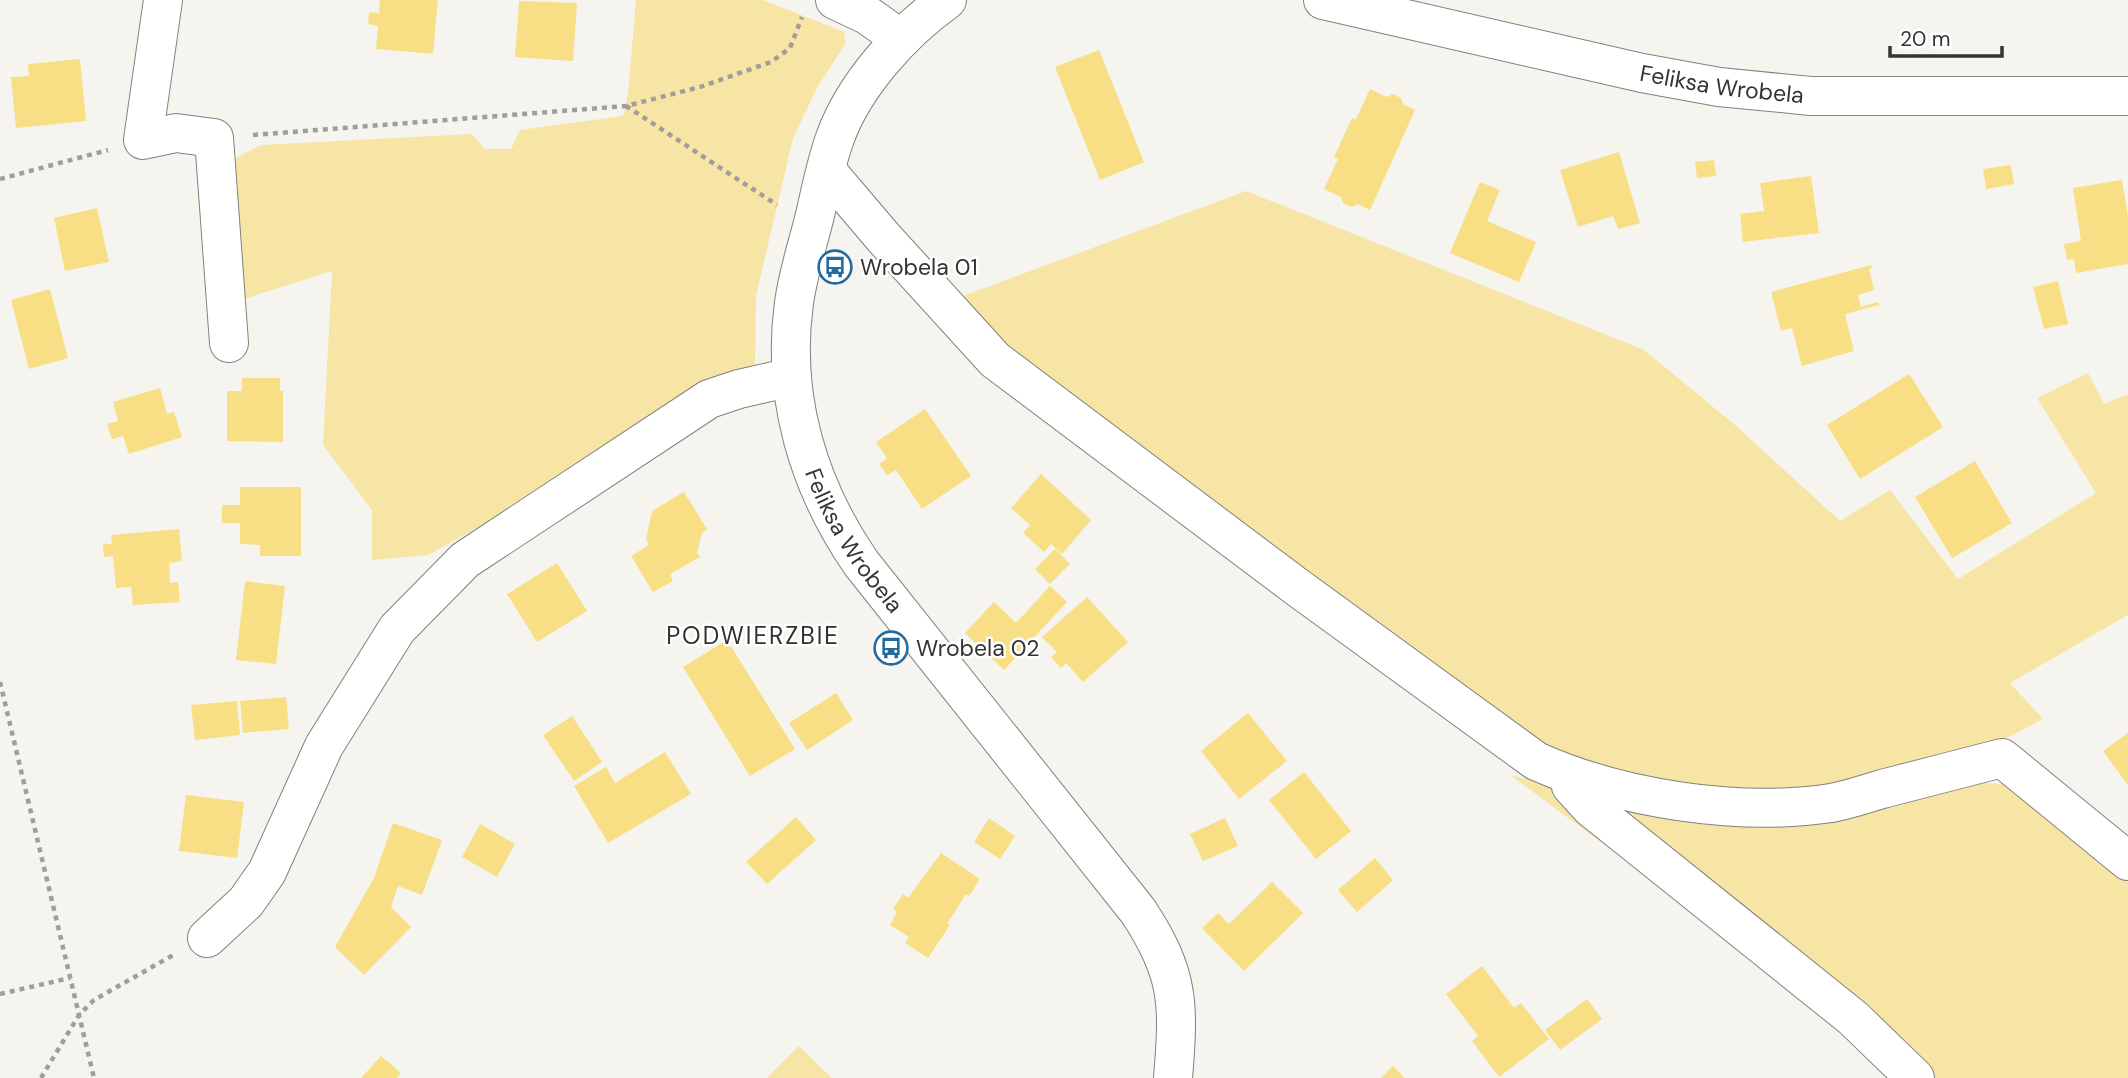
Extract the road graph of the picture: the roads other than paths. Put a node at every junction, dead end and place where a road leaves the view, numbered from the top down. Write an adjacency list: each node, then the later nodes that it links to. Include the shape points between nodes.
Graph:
1 (163, 0): 8 (street, via 143,140 176,133 214,138)
2 (947, 0): 5 (street, Feliksa Wrobela)
3 (1322, 0): 6 (street, Feliksa Wrobela, via 1719,87 1811,96)
4 (820, 5): 5 (street, via 867,15)
5 (901, 39): 7 (street, Feliksa Wrobela, via 855,100 835,136)
6 (2128, 96)
7 (826, 170): 9 (street, Feliksa Wrobela, via 794,302); 10 (street, via 995,360 1502,738 1536,761)
8 (229, 343)
9 (792, 377): 12 (street, via 709,399 465,560 397,629 324,746 267,872 246,902); 13 (street, Feliksa Wrobela, via 803,442 827,508 842,534 1138,911 1162,949 1176,1000)
10 (1572, 777): 11 (street, via 1646,796 1782,807 1832,803 2002,758); 14 (street, via 1571,786 1591,808 1853,1018)
11 (2128, 861)
12 (207, 937)
13 (1173, 1078)
14 (1915, 1078)

